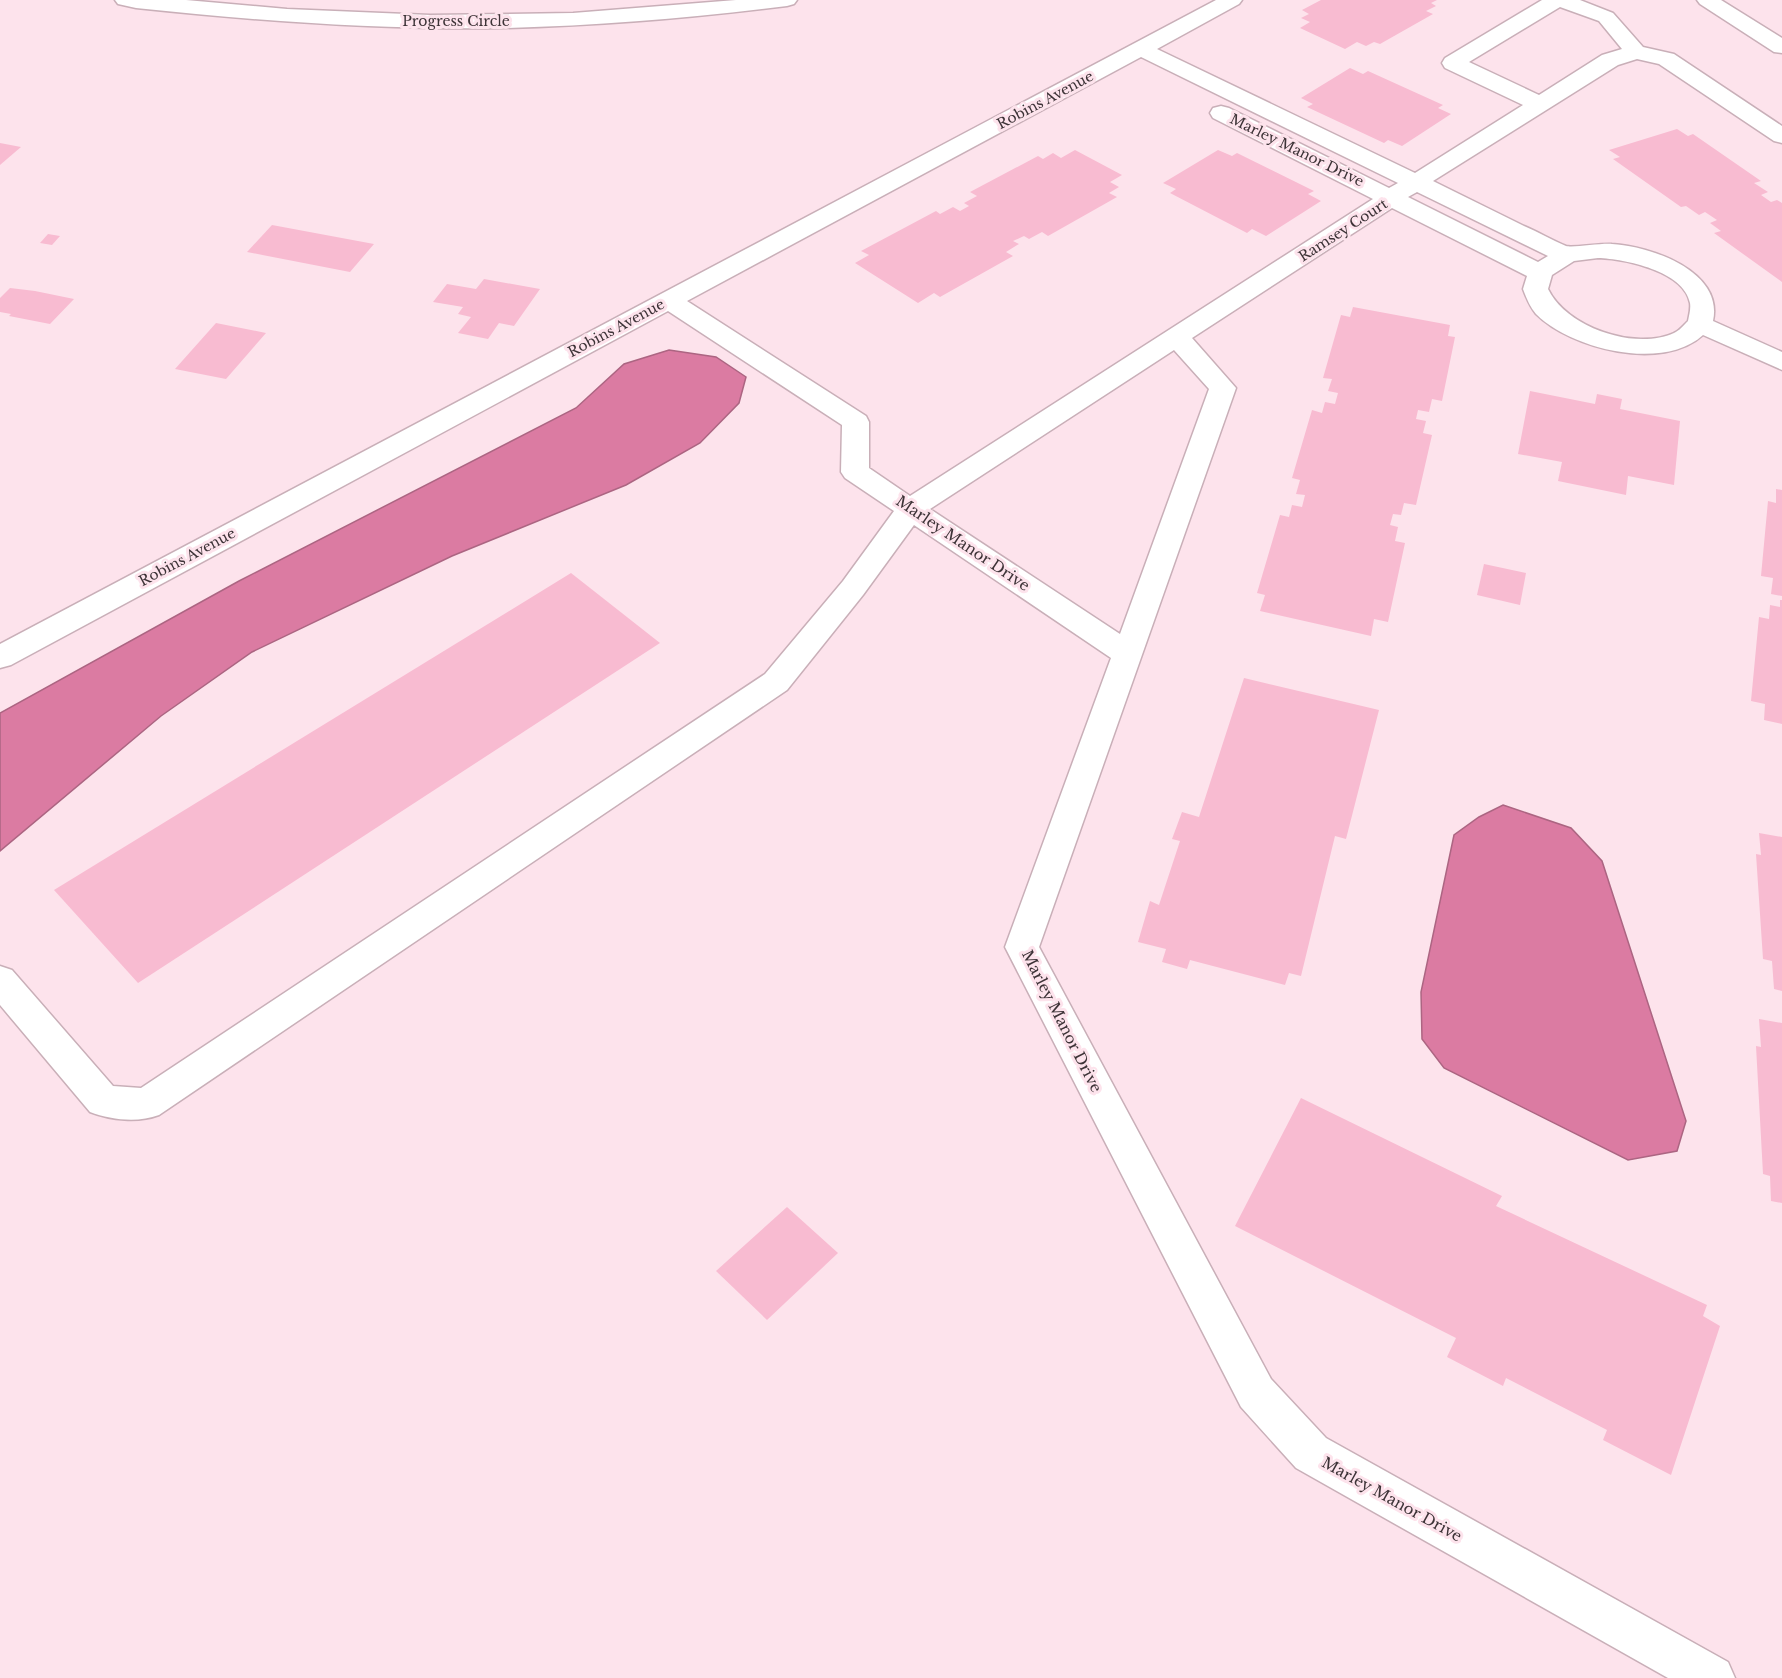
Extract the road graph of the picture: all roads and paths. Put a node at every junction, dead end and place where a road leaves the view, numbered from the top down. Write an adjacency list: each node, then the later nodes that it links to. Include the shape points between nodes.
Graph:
1 (125, 0): 6 (street, Progress Circle, via 343,20 433,22)
2 (787, 0): 6 (street, Progress Circle, via 650,16)
3 (1232, 0): 9 (street, Robins Avenue)
4 (1559, 0): 8 (street, via 1606,17); 11 (street, via 1453,63)
5 (1707, 0): 7 (street)
6 (613, 9)
7 (1782, 48)
8 (1636, 52): 11 (street, Ramsey Court, via 1610,60); 12 (street, via 1666,59)
9 (1132, 61): 13 (street, Marley Manor Drive); 17 (street, Robins Avenue)
10 (1202, 103): 14 (street, Marley Manor Drive)
11 (1540, 104): 13 (street, Ramsey Court)
12 (1782, 136)
13 (1417, 182): 14 (street, Ramsey Court); 15 (street, Marley Manor Drive)
14 (1392, 197): 16 (street, Marley Manor Drive); 19 (street, Ramsey Court)
15 (1566, 255): 16 (street); 18 (street, via 1597,250 1625,252 1655,261 1680,274 1695,288 1704,304)
16 (1540, 273): 18 (street, via 1537,297 1551,316 1572,331 1593,339 1654,346 1682,339)
17 (668, 300): 21 (street, Marley Manor Drive, via 856,422 855,472); 23 (street, Robins Avenue)
18 (1700, 324): 20 (street)
19 (1177, 336): 21 (street, Ramsey Court); 22 (street, via 1223,388)
20 (1782, 363)
21 (911, 508): 22 (street, Marley Manor Drive); 24 (street, via 853,588 776,682 146,1104 103,1101)
22 (1128, 654): 25 (street, Marley Manor Drive, via 1022,947 1256,1393 1311,1453)
23 (0, 657)
24 (0, 980)
25 (1712, 1678)

